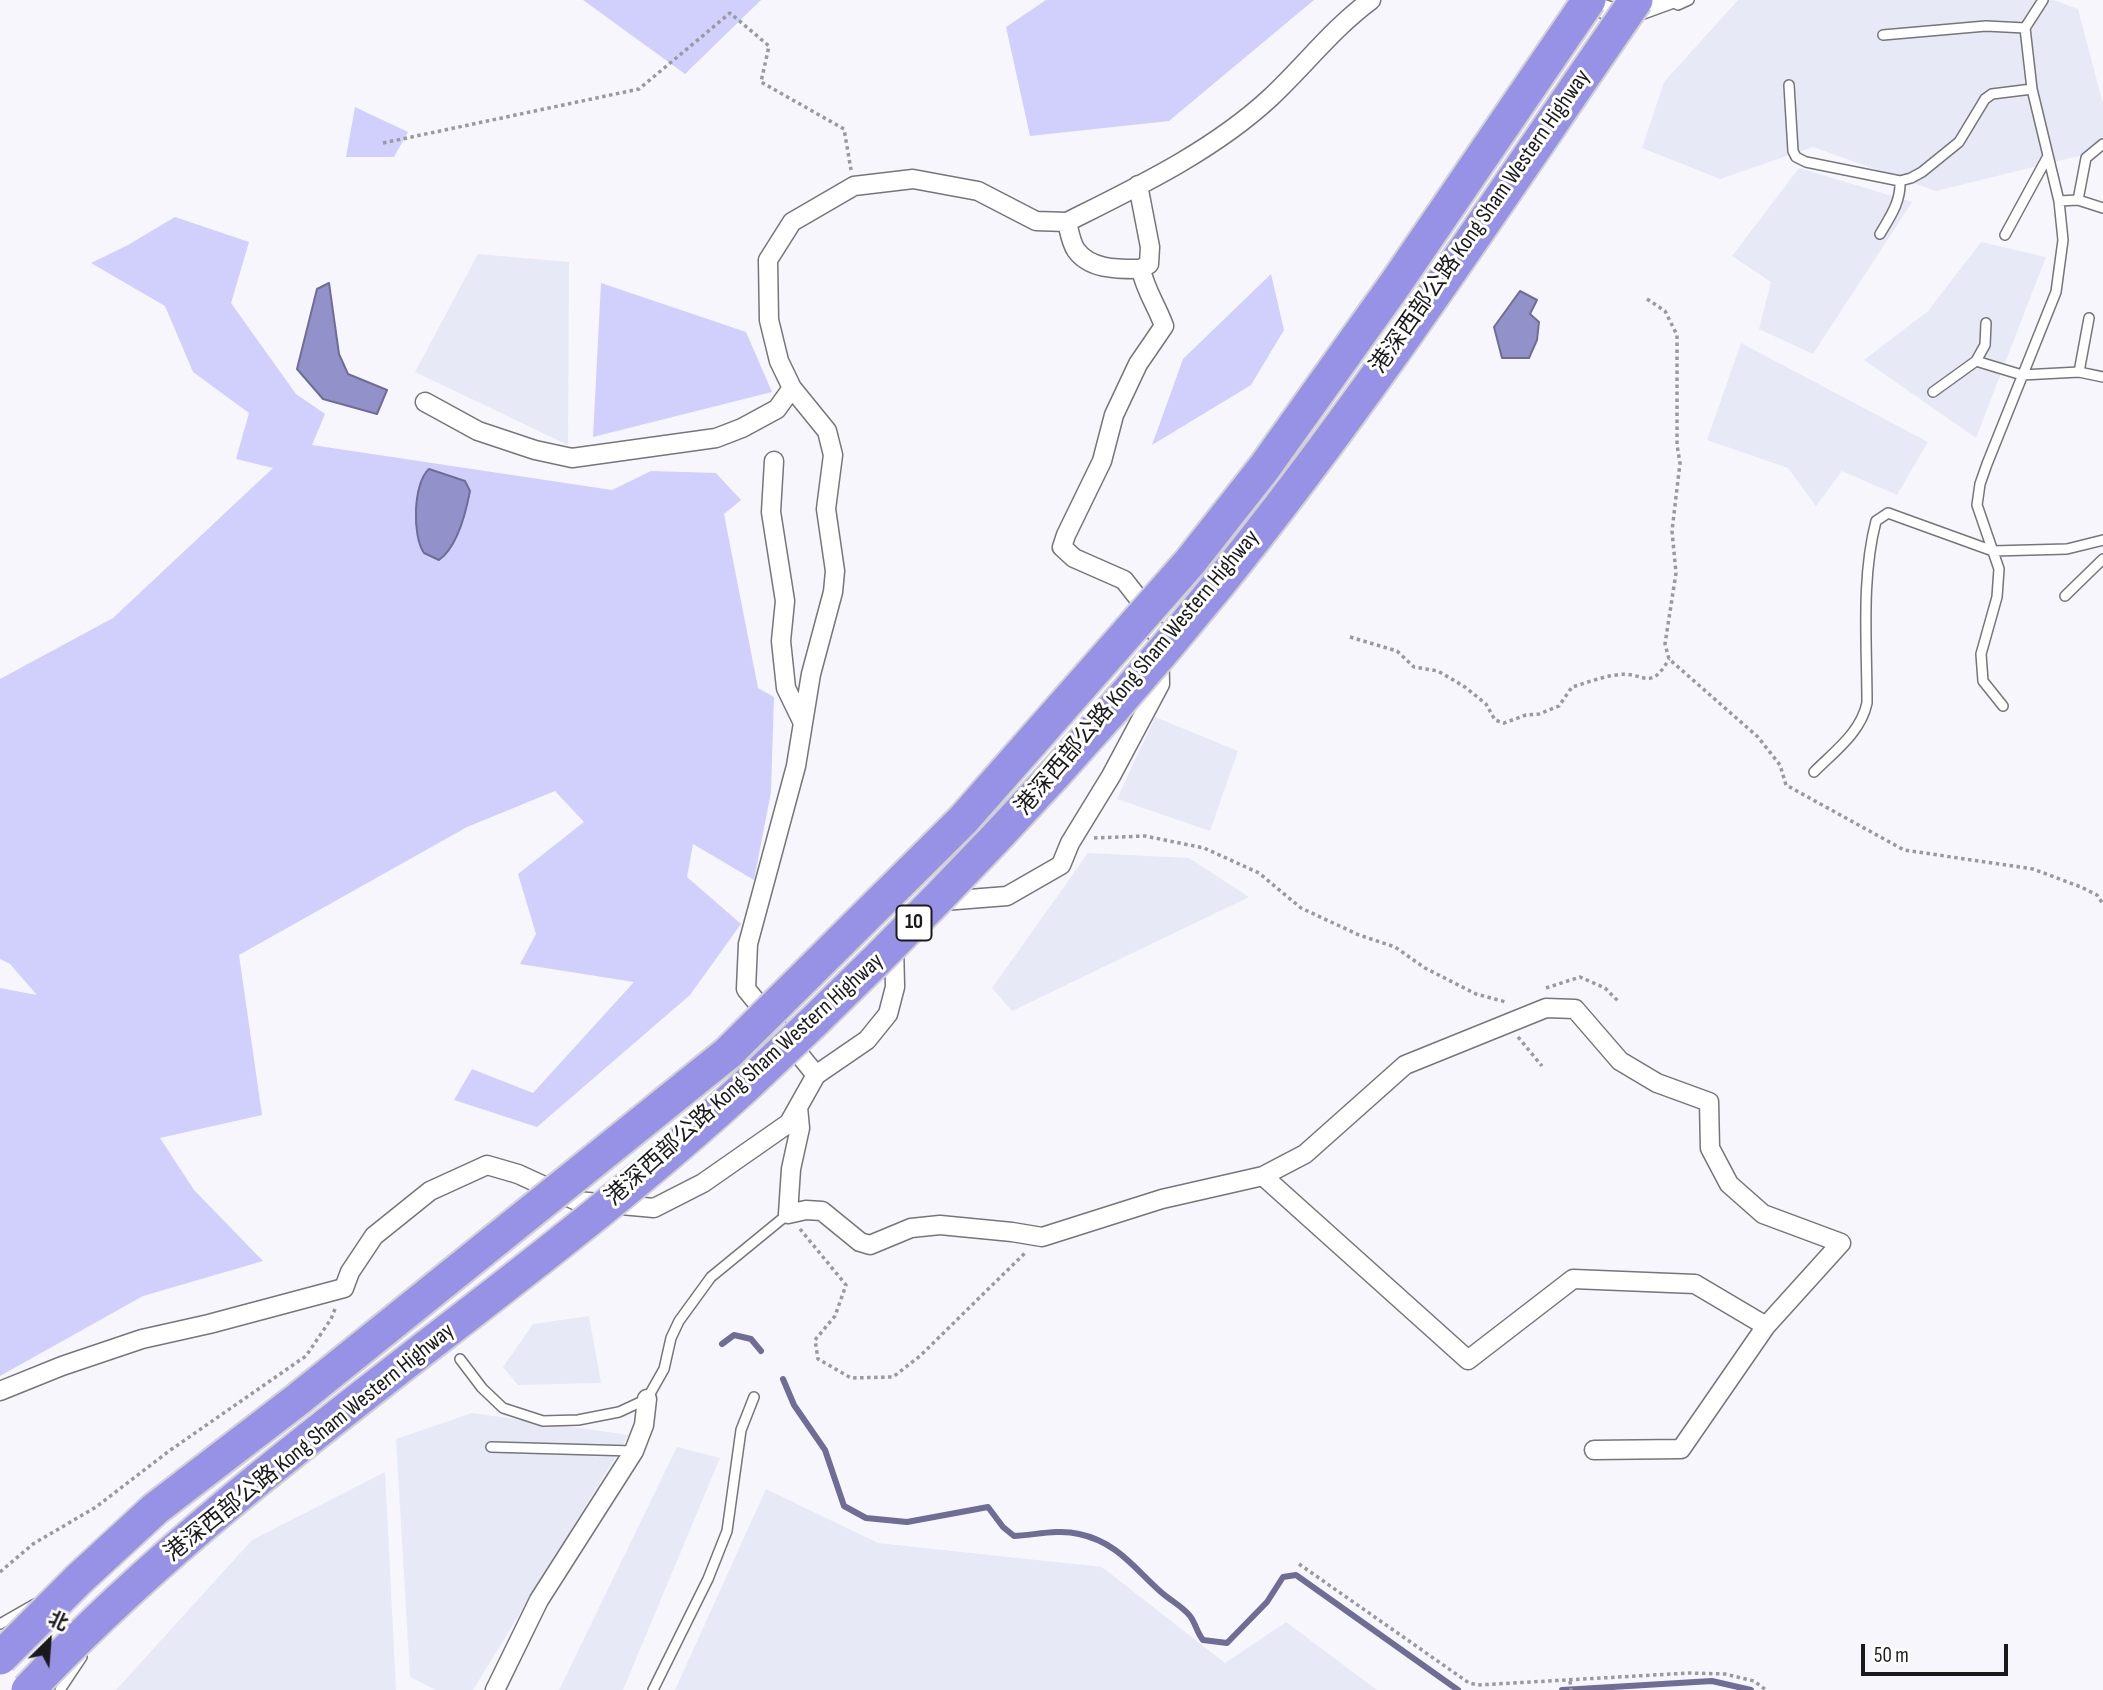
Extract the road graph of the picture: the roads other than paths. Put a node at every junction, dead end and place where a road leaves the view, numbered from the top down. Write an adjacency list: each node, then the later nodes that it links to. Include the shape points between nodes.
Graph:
1 (1371, 0): 14 (street, via 1345,19 1271,97 1222,137)
2 (1588, 0): 4 (street, via 1588,4 1625,16); 51 (highway, 港深西部公路 Kong Sham Western Highway / 10, bridge, via 1264,468 1190,562 962,820 728,1053 155,1509)
3 (1636, 0): 52 (highway, 港深西部公路 Kong Sham Western Highway / 10, bridge, via 1304,473 1100,725 976,861 851,986 649,1171 259,1479)
4 (1668, 0): 5 (lane, via 1678,5)
5 (1689, 0)
6 (2043, 0): 7 (lane)
7 (2025, 28): 8 (lane, via 1986,26); 10 (lane)
8 (1883, 35)
9 (1789, 85): 13 (lane, via 1796,157)
10 (2032, 89): 12 (lane); 13 (lane, via 1992,93 1959,142 1922,172)
11 (2103, 144): 15 (lane, via 2086,158)
12 (2048, 156): 16 (lane); 20 (lane)
13 (1900, 181): 19 (lane, via 1901,195)
14 (1138, 185): 18 (street); 21 (street, via 1150,247 1149,264)
15 (2078, 200): 16 (lane); 17 (lane)
16 (2059, 201): 26 (lane, via 2063,240 2056,292)
17 (2103, 208)
18 (1066, 222): 21 (street, via 1076,250 1090,262 1113,269); 28 (street, via 1037,221 978,191 913,178 854,186 793,222 768,260 769,320 779,361)
19 (1880, 234)
20 (2005, 235)
21 (1141, 269): 39 (street, via 1164,326 1138,364 1114,415 1102,461 1062,547 1073,558 1124,580 1142,603 1159,639 1160,684 1061,865 1007,896 944,901 903,916 894,933 895,987 888,1014 867,1040)
22 (2089, 318): 25 (lane)
23 (1986, 323): 24 (lane, via 1985,345)
24 (1976, 361): 26 (lane); 29 (lane)
25 (2079, 372): 26 (lane); 27 (lane)
26 (2022, 374): 33 (lane, via 1980,484 1977,505)
27 (2103, 377)
28 (792, 388): 30 (street, via 776,409 716,438 572,458 478,431); 37 (street, via 827,431 833,455 826,509 835,571 833,592)
29 (1933, 392)
30 (425, 402)
31 (774, 461): 37 (street, via 771,512 785,601 781,641 786,688)
32 (2103, 540): 33 (lane, via 2067,549)
33 (1993, 551): 36 (lane, via 1999,569 1997,597 1981,654 1983,681); 38 (lane, via 1888,513 1876,521 1866,603 1865,716)
34 (2103, 559): 35 (lane)
35 (2065, 596)
36 (2003, 706)
37 (803, 723): 39 (street, via 796,766 748,944 746,989)
38 (1814, 772)
39 (816, 1075): 40 (street)
40 (798, 1107): 42 (street, via 800,1128); 45 (street, via 789,1123 703,1184 654,1208 577,1201 487,1165 430,1191 374,1236 344,1288 142,1339)
41 (1263, 1176): 42 (street, via 1162,1199 1042,1237 940,1225 911,1228 870,1245 822,1212); 43 (street, via 1468,1360 1573,1279 1695,1284); 43 (street, via 1305,1154 1405,1065 1546,1008 1575,1009 1620,1061 1657,1083 1709,1102 1710,1148 1729,1184 1763,1214 1842,1243)
42 (788, 1214): 47 (lane, via 711,1277 679,1321 670,1338 664,1369)
43 (1766, 1326): 49 (street, via 1681,1449)
44 (460, 1359): 47 (lane, via 503,1408 543,1421 619,1412)
45 (0, 1391)
46 (754, 1397): 58 (lane, via 741,1430 727,1531)
47 (646, 1399): 50 (street, via 644,1425)
48 (491, 1447): 50 (lane)
49 (1594, 1450)
50 (634, 1451): 57 (street, via 539,1600)
51 (79, 1579): 53 (lane, bridge); 54 (highway, 港深西部公路 Kong Sham Western Highway / 10, bridge)
52 (122, 1597): 55 (highway, 港深西部公路 Kong Sham Western Highway / 10, bridge); 56 (lane, bridge)
53 (0, 1624)
54 (0, 1658)
55 (28, 1690)
56 (60, 1690)
57 (495, 1690)
58 (653, 1690)

